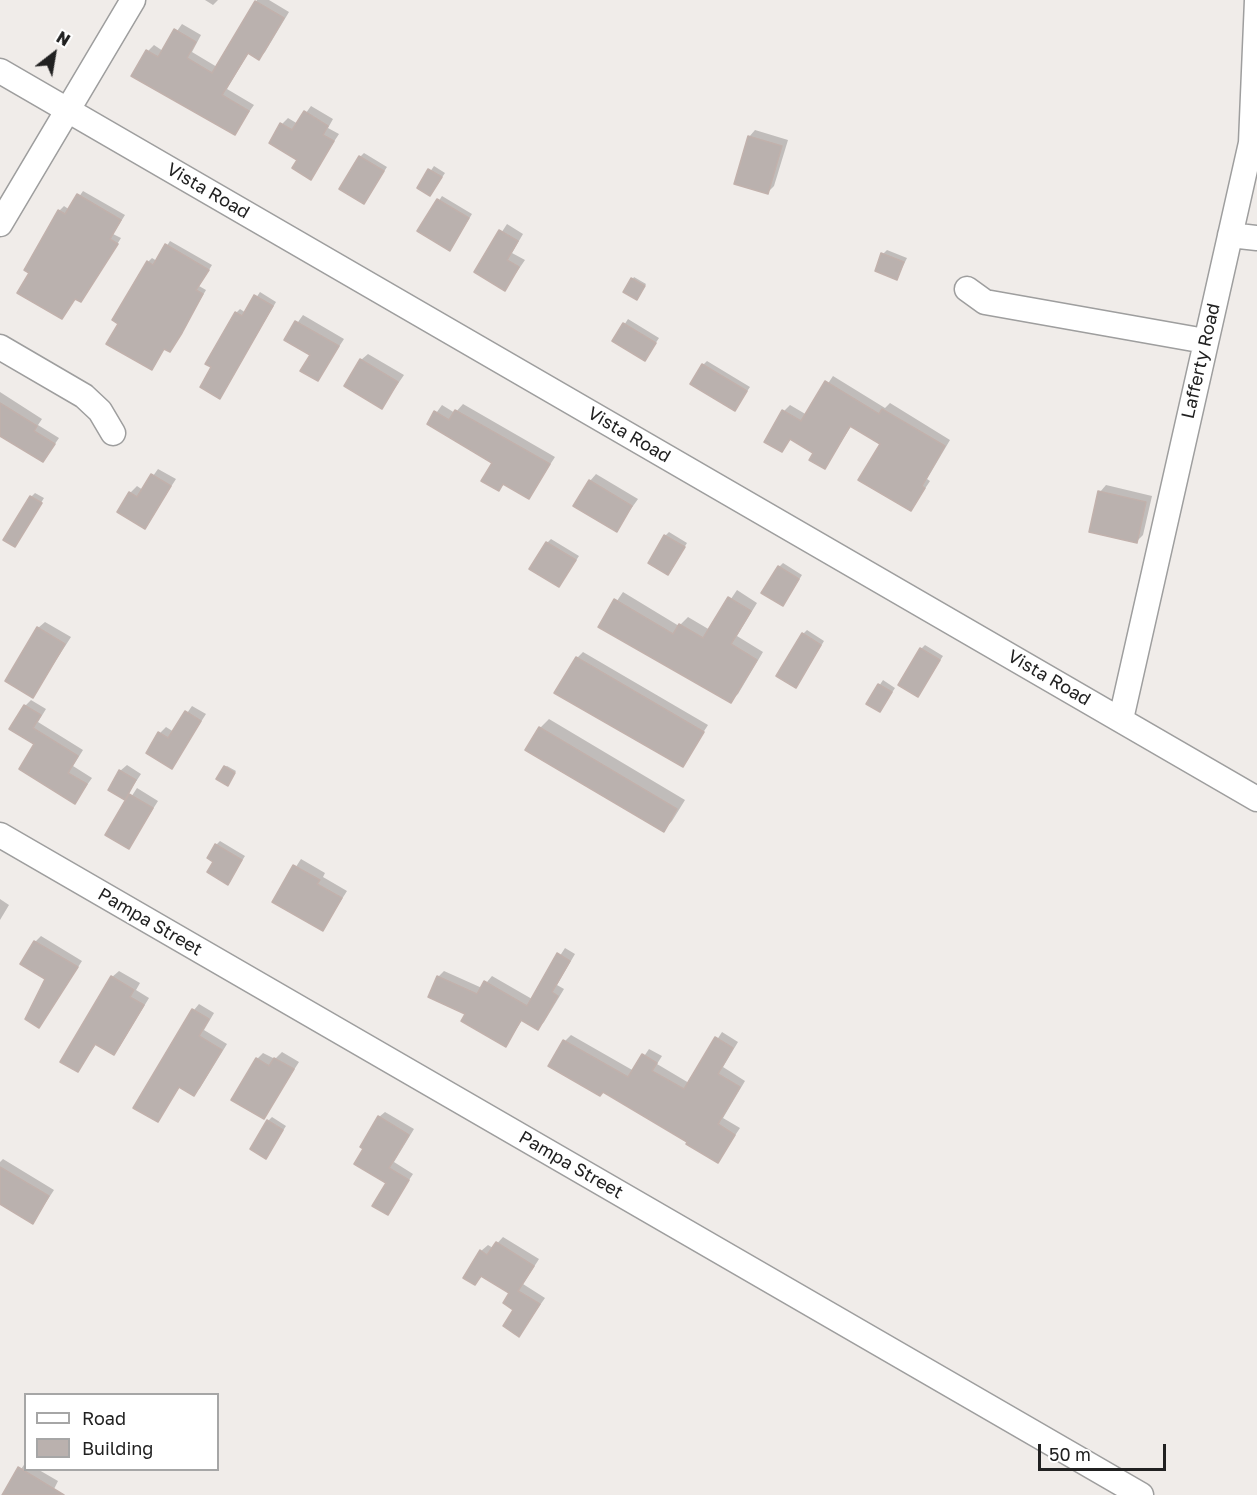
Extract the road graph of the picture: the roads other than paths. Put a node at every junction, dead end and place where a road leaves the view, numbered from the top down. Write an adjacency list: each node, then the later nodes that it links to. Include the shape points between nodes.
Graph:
1 (133, 0): 4 (street)
2 (1257, 0): 6 (street, Lafferty Road, via 1251,143)
3 (0, 71): 4 (street, Vista Road)
4 (66, 109): 5 (street); 12 (street, Vista Road)
5 (0, 224)
6 (1230, 235): 7 (street); 9 (street, Lafferty Road)
7 (1257, 238)
8 (967, 289): 9 (street, via 985,302)
9 (1205, 341): 12 (street, Lafferty Road)
10 (0, 347): 11 (street, via 84,396 100,411)
11 (113, 433)
12 (1121, 719): 13 (street, Vista Road)
13 (1257, 799)
14 (0, 836): 15 (street, Pampa Street)
15 (1141, 1495)

